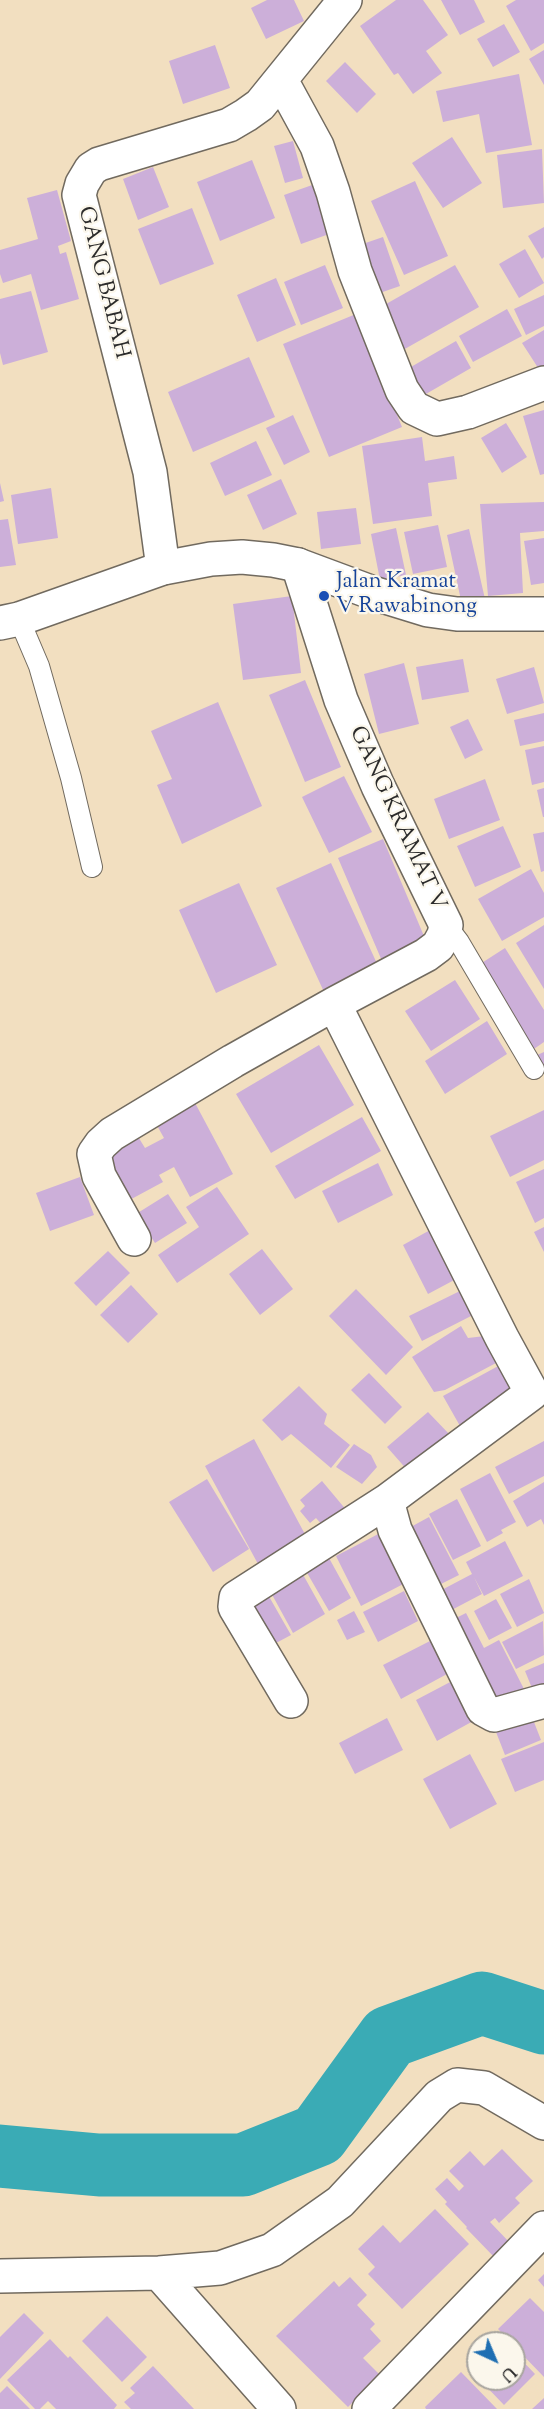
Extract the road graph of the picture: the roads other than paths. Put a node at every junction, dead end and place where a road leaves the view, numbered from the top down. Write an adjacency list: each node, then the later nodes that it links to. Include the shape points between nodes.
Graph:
1 (345, 0): 2 (street, GANG BABAH)
2 (281, 80): 3 (street, via 317,146 355,271 402,390 414,408 437,419 468,412); 5 (street, GANG BABAH, via 260,105 229,125 99,164 91,169 79,195 150,472)
3 (544, 383)
4 (298, 564): 5 (street, via 242,557); 6 (street, via 428,610); 9 (street, GANG KRAMAT V, via 341,700)
5 (163, 568): 7 (street)
6 (544, 614)
7 (9, 621): 8 (lane, via 39,666)
8 (92, 867)
9 (446, 925): 10 (street, GANG KRAMAT V, via 438,946 426,955); 11 (lane)
10 (334, 1004): 12 (street, GANG KRAMAT V, via 233,1061 101,1144 94,1154 99,1176); 13 (street, via 532,1393)
11 (534, 1069)
12 (134, 1239)
13 (387, 1501): 14 (street, via 236,1598 235,1607); 15 (street, via 395,1530 483,1709 494,1715)
14 (291, 1701)
15 (544, 1701)
16 (544, 2123): 18 (street, via 484,2088 457,2085 439,2096 340,2202 272,2250 220,2268)
17 (544, 2228): 21 (street)
18 (159, 2273): 19 (street); 20 (street)
19 (0, 2276)
20 (279, 2409)
21 (369, 2409)

